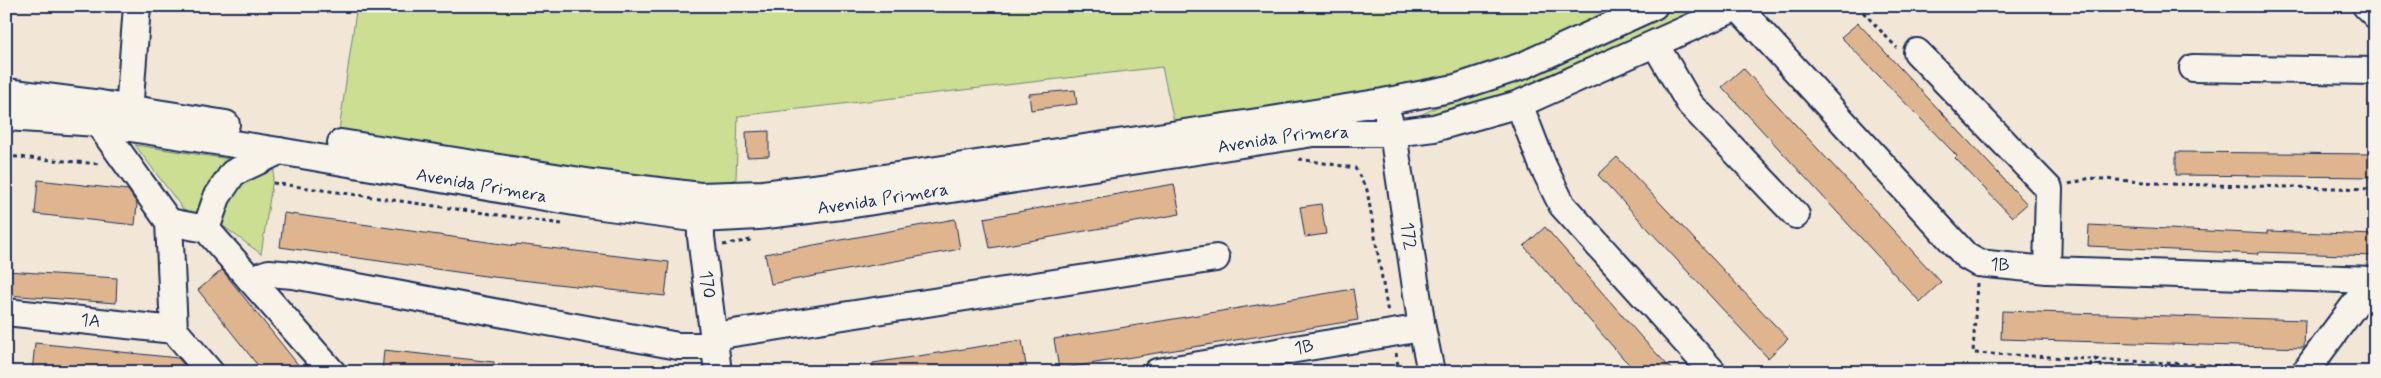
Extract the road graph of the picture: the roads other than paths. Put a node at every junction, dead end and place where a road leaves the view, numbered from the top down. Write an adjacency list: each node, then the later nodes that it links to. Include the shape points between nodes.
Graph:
1 (137, 6): 15 (street)
2 (1654, 6): 11 (street, Avenida Primera, via 1522,66 1455,88)
3 (1738, 6): 6 (street, Avenida Primera); 23 (street, 1B, via 1966,256 1978,263)
4 (2366, 6): 5 (street)
5 (2375, 14)
6 (1654, 44): 12 (street, Avenida Primera); 19 (street, via 1690,104)
7 (1910, 54): 23 (street, via 2049,189)
8 (2193, 68): 9 (street)
9 (2375, 71)
10 (6, 92): 13 (street, Avenida Primera)
11 (1383, 102): 16 (street, 172); 18 (street, Avenida Primera, via 763,194)
12 (1519, 104): 16 (street, Avenida Primera, via 1434,128); 36 (street, via 1562,205)
13 (100, 114): 14 (street, Avenida Primera); 15 (street, Avenida Primera); 20 (street, via 129,167)
14 (6, 117)
15 (128, 118): 17 (street, Avenida Primera); 18 (street, Avenida Primera, via 493,168)
16 (1393, 133): 18 (street, Avenida Primera, via 1312,133 758,216); 27 (street, 172)
17 (279, 151): 18 (street, Avenida Primera, via 586,204); 21 (street, via 233,173 217,197)
18 (700, 207): 29 (street, 170)
19 (1796, 215)
20 (169, 222): 21 (street); 28 (street)
21 (206, 229): 24 (street)
22 (1216, 258): 29 (street)
23 (2046, 270): 25 (street, 1B)
24 (250, 279): 29 (street, via 269,273 293,275 678,346); 32 (street)
25 (2374, 280): 30 (street)
26 (6, 312): 28 (street, 1A)
27 (1422, 328): 34 (street, 1B); 35 (street, 172)
28 (174, 330): 31 (street)
29 (714, 341): 33 (street, 170)
30 (2305, 371)
31 (210, 372)
32 (332, 372)
33 (718, 372)
34 (1157, 372)
35 (1430, 372)
36 (1713, 372)

